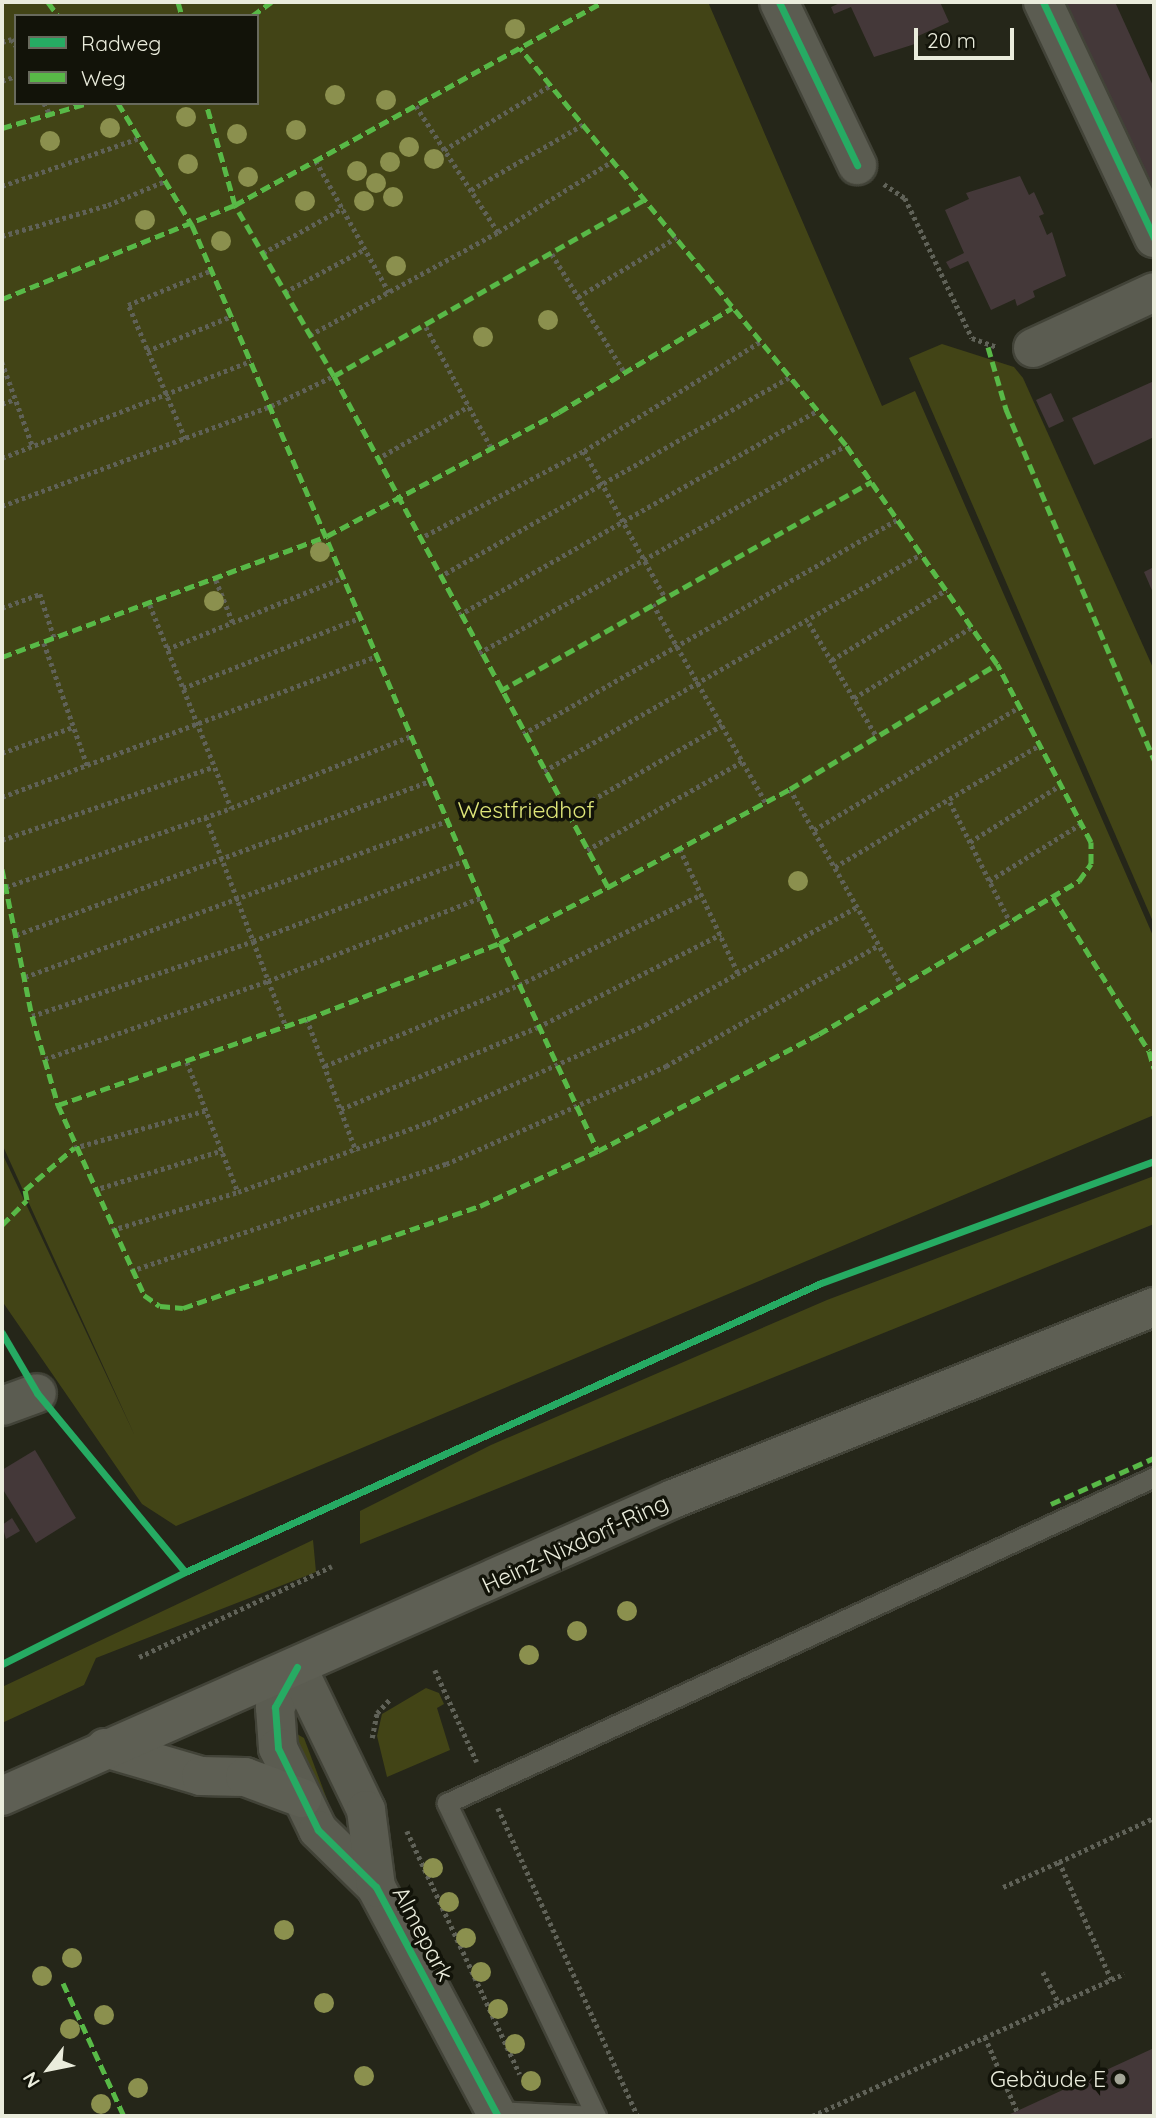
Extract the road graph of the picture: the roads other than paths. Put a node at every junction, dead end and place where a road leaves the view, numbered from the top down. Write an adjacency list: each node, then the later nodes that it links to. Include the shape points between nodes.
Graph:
1 (779, 2): 3 (street)
2 (1042, 2): 4 (street)
3 (857, 165)
4 (1154, 238)
5 (1154, 292): 6 (street)
6 (1033, 348)
7 (1154, 1307): 11 (main road, Heinz-Nixdorf-Ring, via 673,1499)
8 (37, 1393): 9 (street)
9 (2, 1406)
10 (1154, 1478): 17 (lane, via 447,1803)
11 (297, 1668): 12 (main road, Heinz-Nixdorf-Ring); 14 (street, Almepark, via 275,1707 278,1748); 15 (street, Almepark, via 366,1810)
12 (105, 1748): 13 (main road, Heinz-Nixdorf-Ring); 14 (main road, via 201,1776 245,1777)
13 (2, 1796)
14 (302, 1798): 15 (street, Almepark, via 318,1830)
15 (376, 1887): 16 (street, Almepark)
16 (497, 2114): 17 (lane)
17 (596, 2116)

